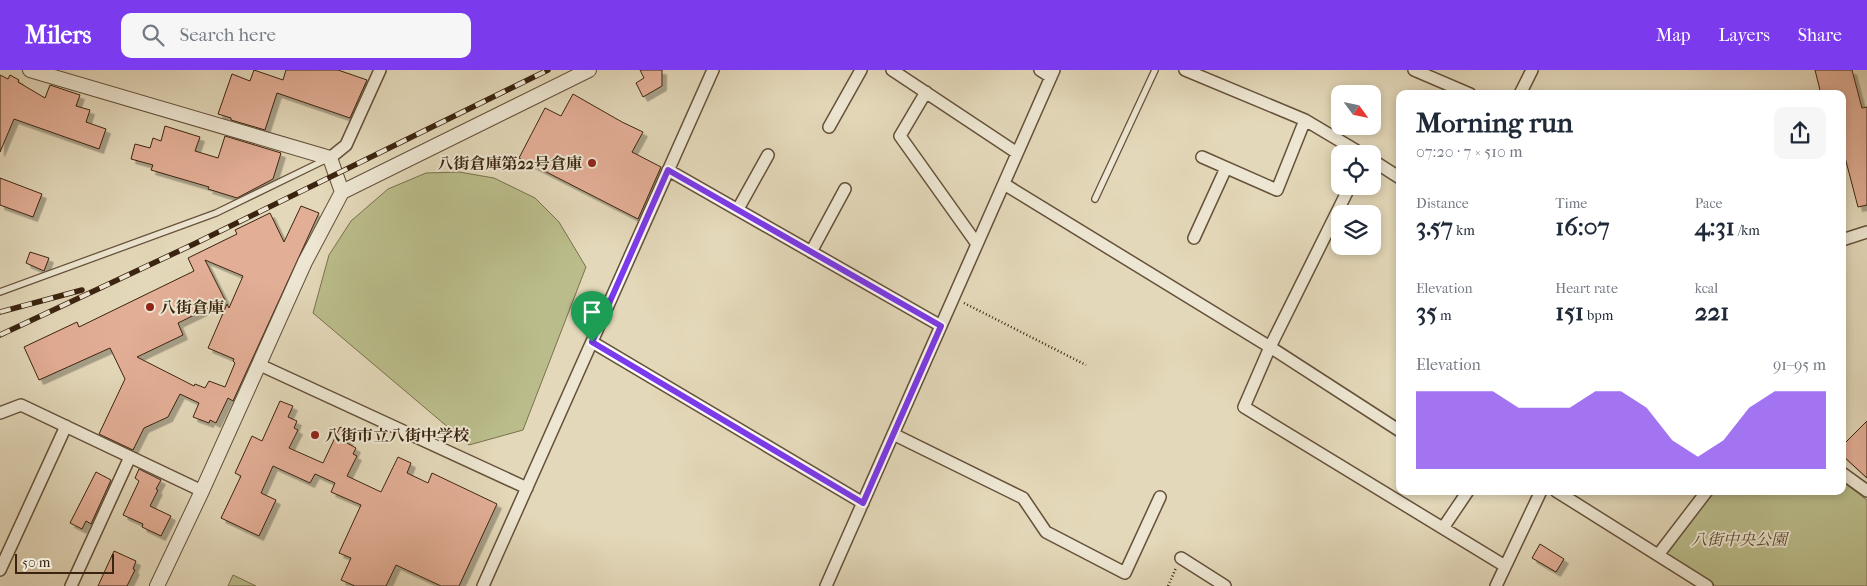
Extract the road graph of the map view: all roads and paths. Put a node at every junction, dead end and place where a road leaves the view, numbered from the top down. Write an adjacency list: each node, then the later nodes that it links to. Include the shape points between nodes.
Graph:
1 (30, 70): 22 (street)
2 (380, 70): 22 (street, via 346,145)
3 (589, 70): 29 (street)
4 (712, 70): 25 (street)
5 (861, 70): 17 (street)
6 (892, 70): 15 (street)
7 (1040, 70): 12 (street)
8 (1155, 70): 31 (lane)
9 (1185, 70): 16 (street)
10 (1414, 70): 13 (street)
11 (1532, 70): 14 (street)
12 (1053, 74): 19 (street)
13 (1461, 90)
14 (1522, 90)
15 (926, 92): 19 (street); 36 (street, via 900,136)
16 (1305, 120): 18 (street); 24 (street, via 1277,190)
17 (829, 127)
18 (1347, 145)
19 (1018, 153): 27 (street)
20 (768, 155): 32 (street)
21 (1202, 157): 24 (street)
22 (330, 158): 29 (street); 38 (lane, via 216,213)
23 (1381, 166): 26 (street)
24 (1226, 168): 34 (street)
25 (668, 170): 32 (street); 41 (street)
26 (1396, 175)
27 (1004, 184): 36 (street); 42 (street)
28 (845, 189): 37 (street)
29 (342, 192): 43 (street, via 305,262)
30 (1346, 195): 42 (street)
31 (1095, 199)
32 (738, 209): 37 (street)
33 (1867, 232): 35 (street)
34 (1194, 238)
35 (1846, 239)
36 (977, 244): 39 (street)
37 (812, 252): 40 (street)
38 (0, 292)
39 (953, 298): 40 (street); 44 (path)
40 (941, 326): 48 (street)
41 (592, 342): 51 (street); 59 (street)
42 (1270, 347): 47 (street); 60 (street, via 1244,407)
43 (260, 365): 51 (street); 52 (street)
44 (1086, 365)
45 (0, 413): 46 (street, via 21,405)
46 (66, 426): 49 (street); 64 (street)
47 (1396, 429)
48 (893, 434): 58 (street, via 1023,498 1046,532 1125,573); 59 (street)
49 (130, 457): 52 (street); 66 (street)
50 (1846, 476): 53 (street)
51 (527, 488): 65 (street)
52 (202, 491): 67 (street)
53 (1867, 491)
54 (1465, 495): 60 (street)
55 (1539, 495): 63 (street)
56 (1562, 495): 61 (street)
57 (1704, 495): 61 (street)
58 (1160, 497)
59 (863, 503): 68 (street)
60 (1443, 528): 63 (street)
61 (1658, 555): 72 (street)
62 (1181, 558): 69 (path); 70 (street)
63 (1506, 566): 71 (street)
64 (0, 570)
65 (487, 584)
66 (71, 586)
67 (157, 586)
68 (826, 586)
69 (1168, 586)
70 (1225, 586)
71 (1496, 586)
72 (1707, 586)

